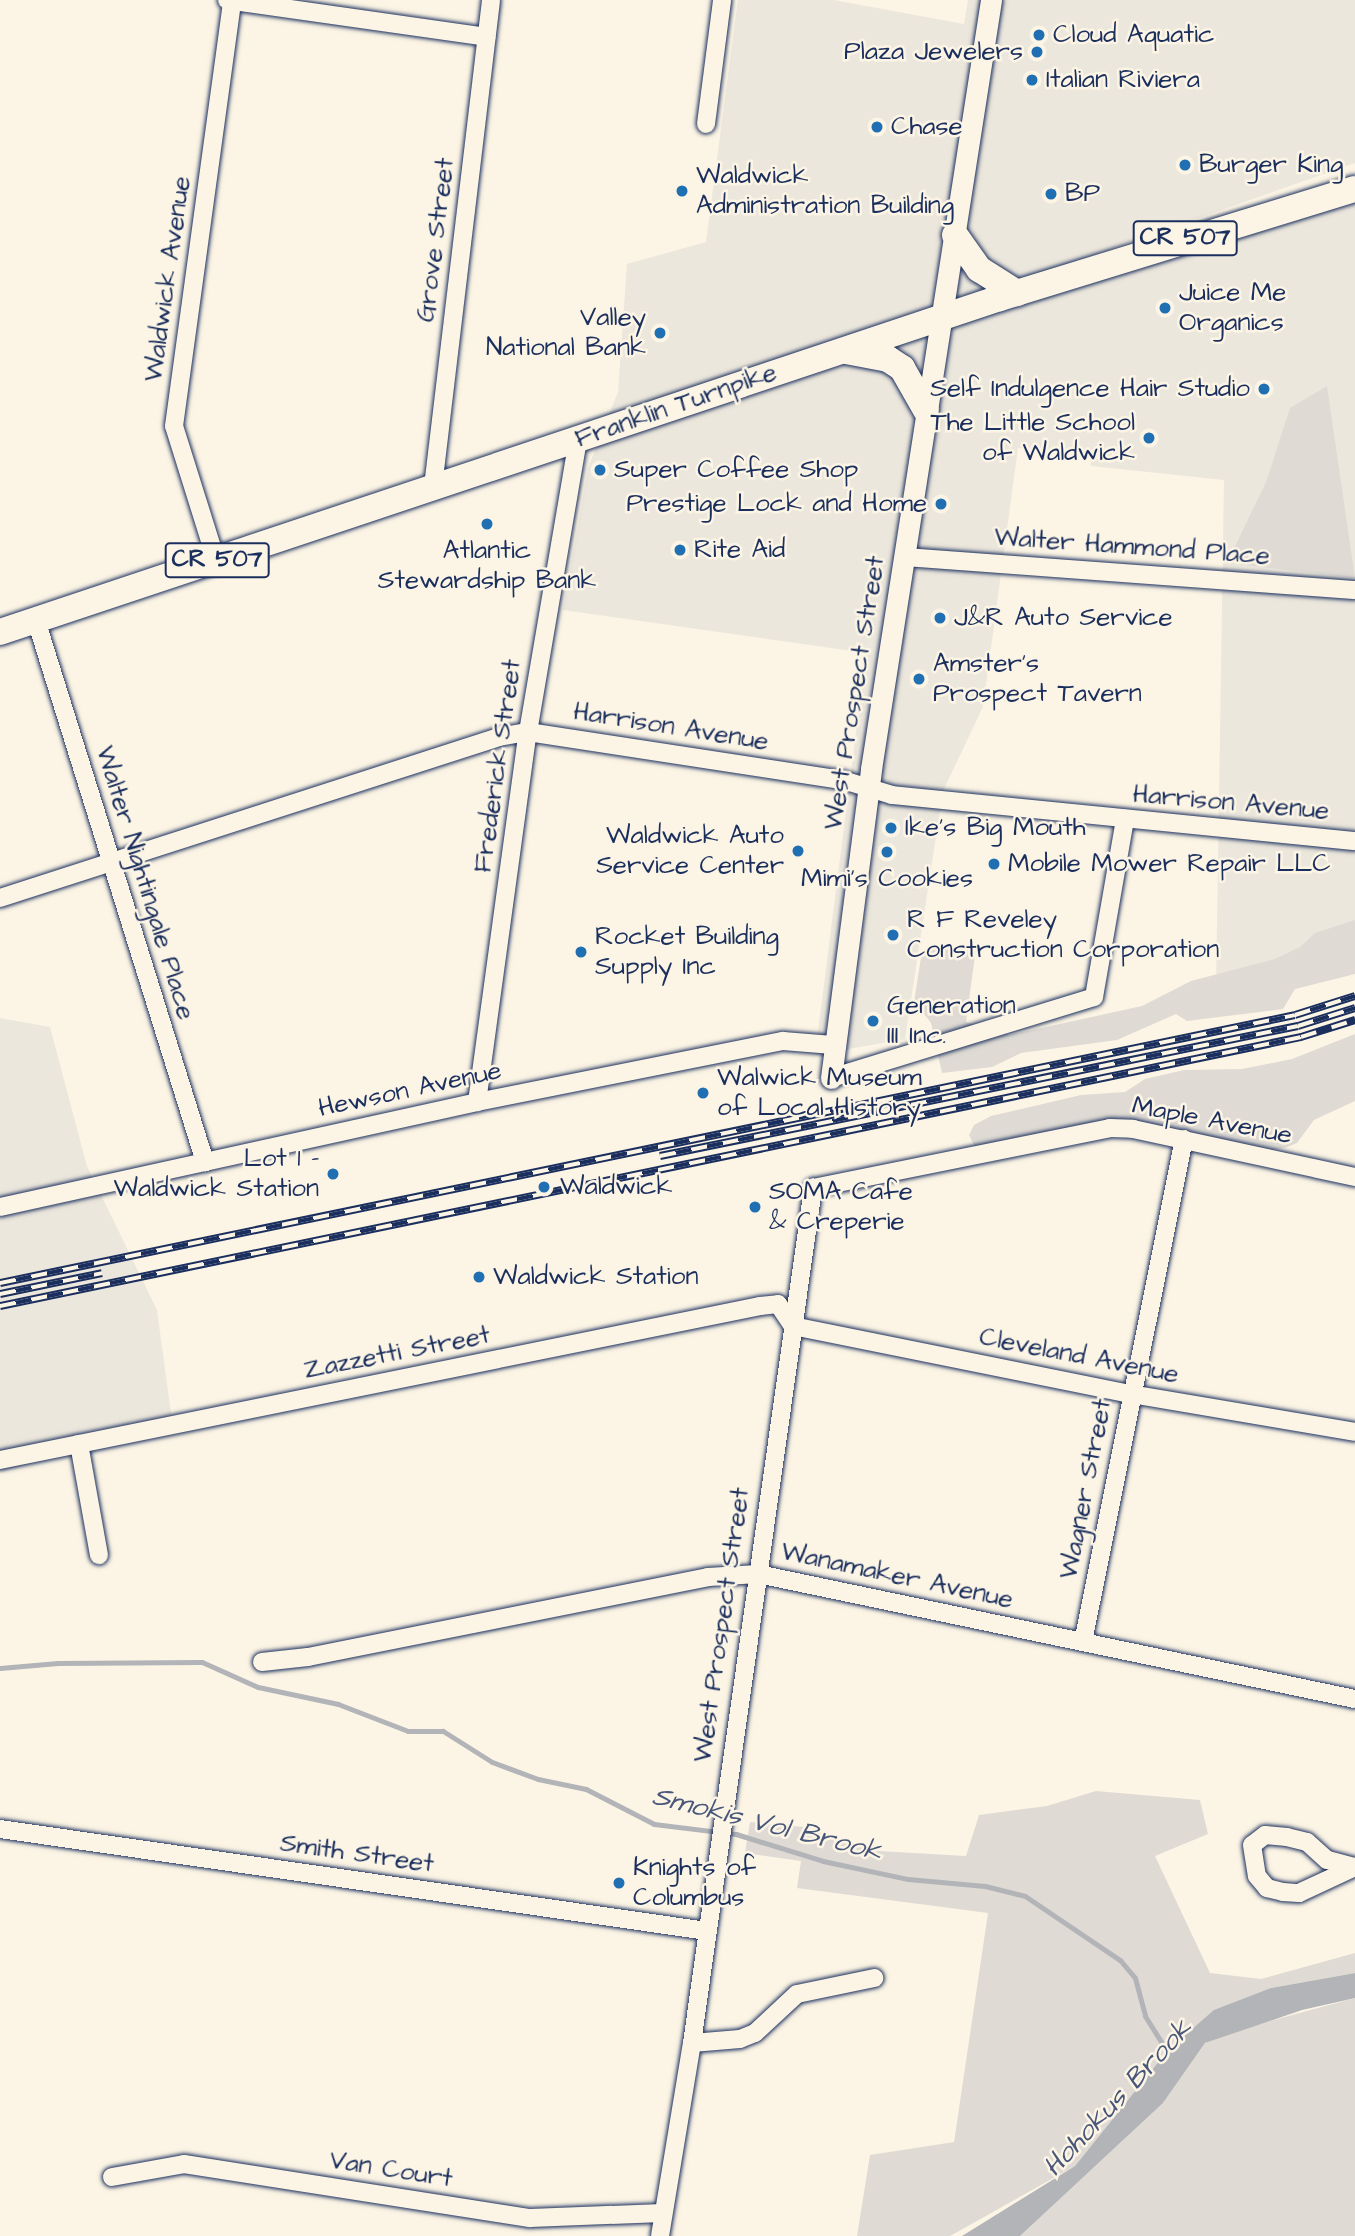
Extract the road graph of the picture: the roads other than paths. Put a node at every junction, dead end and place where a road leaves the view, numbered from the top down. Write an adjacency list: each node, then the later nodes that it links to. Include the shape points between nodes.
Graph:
1 (230, 0): 5 (street); 16 (street, Waldwick Avenue, via 174,426)
2 (491, 0): 5 (street, Grove Street)
3 (722, 0): 6 (street)
4 (992, 0): 8 (street, West Prospect Street)
5 (486, 37): 14 (street, Grove Street)
6 (706, 124)
7 (1355, 189): 9 (main road, Franklin Turnpike / CR 507, via 1208,230)
8 (956, 235): 9 (main road, via 979,269); 10 (street, West Prospect Street)
9 (1017, 293): 10 (main road, Franklin Turnpike / CR 507)
10 (940, 318): 11 (main road, Franklin Turnpike / CR 507); 12 (street, West Prospect Street)
11 (841, 351): 12 (main road, via 872,354 895,363 904,370); 13 (main road, Franklin Turnpike / CR 507)
12 (926, 410): 15 (street, West Prospect Street)
13 (578, 439): 14 (main road, Franklin Turnpike / CR 507); 20 (street, Frederick Street)
14 (433, 487): 16 (main road, Franklin Turnpike / CR 507)
15 (904, 557): 17 (street, Walter Hammond Place); 21 (street, West Prospect Street)
16 (216, 560): 18 (main road, Franklin Turnpike / CR 507)
17 (1355, 590)
18 (36, 620): 19 (main road, Franklin Turnpike / CR 507); 24 (street, Walter Nightingale Place)
19 (0, 632)
20 (528, 732): 21 (street, Harrison Avenue, via 843,780); 24 (street, Harrison Avenue, via 499,737); 28 (street, Frederick Street)
21 (869, 789): 22 (street, Harrison Avenue); 26 (street, West Prospect Street)
22 (1125, 819): 23 (street, Harrison Avenue); 27 (street, via 1094,997)
23 (1355, 841)
24 (109, 862): 25 (street, Harrison Avenue); 30 (street, Walter Nightingale Place)
25 (0, 898)
26 (833, 1045): 27 (street, West Prospect Street); 28 (street, Hewson Avenue, via 783,1041)
27 (831, 1078)
28 (477, 1101): 30 (street, Hewson Avenue)
29 (1184, 1139): 31 (street, Maple Avenue); 32 (street, Maple Avenue, via 1110,1128); 35 (street, Wagner Street)
30 (205, 1162): 33 (street, Hewson Avenue)
31 (1355, 1177)
32 (813, 1188): 34 (street, West Prospect Street)
33 (0, 1207)
34 (793, 1326): 35 (street, Cleveland Avenue); 37 (street, Zazzetti Street, via 778,1304 760,1306); 40 (street, West Prospect Street)
35 (1130, 1394): 36 (street, Cleveland Avenue); 41 (street, Wagner Street)
36 (1355, 1432)
37 (79, 1444): 38 (street, Zazzetti Street); 39 (street)
38 (0, 1460)
39 (99, 1555)
40 (758, 1574): 41 (street, Wanamaker Avenue); 42 (street, Wanamaker Avenue, via 708,1577 308,1657); 46 (street, West Prospect Street)
41 (1083, 1642): 43 (street, Wanamaker Avenue)
42 (262, 1662)
43 (1355, 1699)
44 (0, 1829): 46 (street, Smith Street)
45 (1354, 1867): 45 (street, via 1327,1860 1307,1842 1287,1837 1265,1835 1252,1845 1257,1876 1267,1888 1283,1892 1299,1893)
46 (708, 1931): 48 (street, West Prospect Street)
47 (874, 1978): 48 (street, via 797,1994 755,2033 740,2039)
48 (692, 2043): 50 (street, West Prospect Street)
49 (112, 2177): 50 (street, Van Court, via 184,2164 530,2218)
50 (663, 2213): 51 (street, West Prospect Street)
51 (660, 2236)

